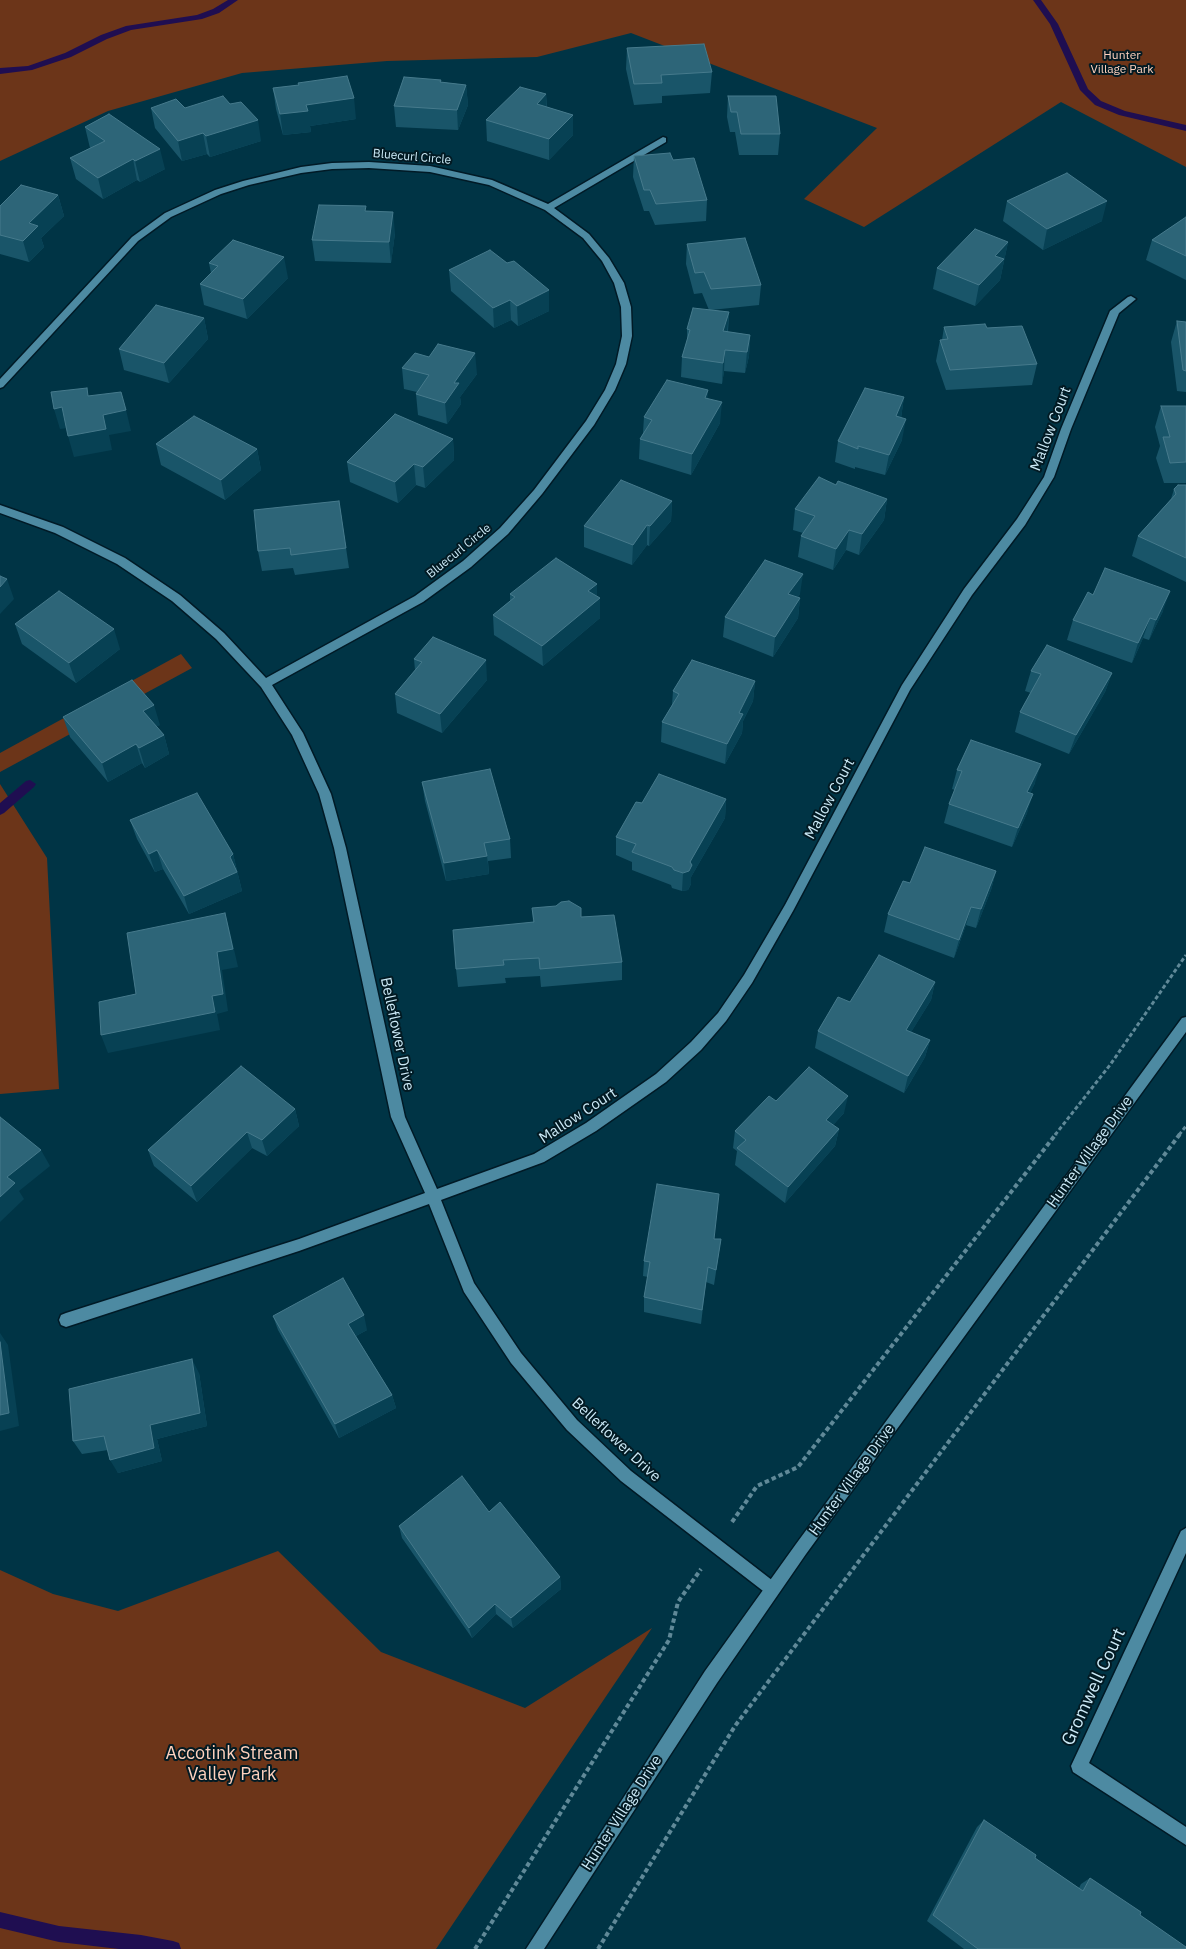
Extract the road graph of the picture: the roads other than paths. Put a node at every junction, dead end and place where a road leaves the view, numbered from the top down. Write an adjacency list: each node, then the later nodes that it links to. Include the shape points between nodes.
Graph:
1 (663, 140): 2 (street)
2 (548, 208): 4 (street, Bluecurl Circle, via 492,183 447,172 400,166 332,166 301,170 218,192 168,215 135,240); 6 (street, Bluecurl Circle, via 586,236 606,260 619,283 626,307 627,336 621,364 610,390 590,423 538,492 504,531 467,564 418,599)
3 (1131, 299): 8 (street, Mallow Court, via 1115,311 1049,477 1021,522 968,592 906,688 789,908 722,1017 661,1078 591,1127 540,1158)
4 (0, 385)
5 (0, 509): 6 (street, Belleflower Drive, via 59,530 121,561 176,598 220,636)
6 (265, 684): 8 (street, Belleflower Drive, via 297,733 325,794 340,848 398,1117)
7 (1186, 1022): 11 (street, Hunter Village Drive)
8 (433, 1196): 9 (street, Mallow Court, via 299,1245); 11 (street, Belleflower Drive, via 469,1287 516,1358 572,1424 626,1476)
9 (66, 1320)
10 (1186, 1536): 12 (street, Gromwell Court, via 1079,1766)
11 (772, 1589): 13 (street, Hunter Village Drive, via 711,1676)
12 (1186, 1837)
13 (534, 1949)

